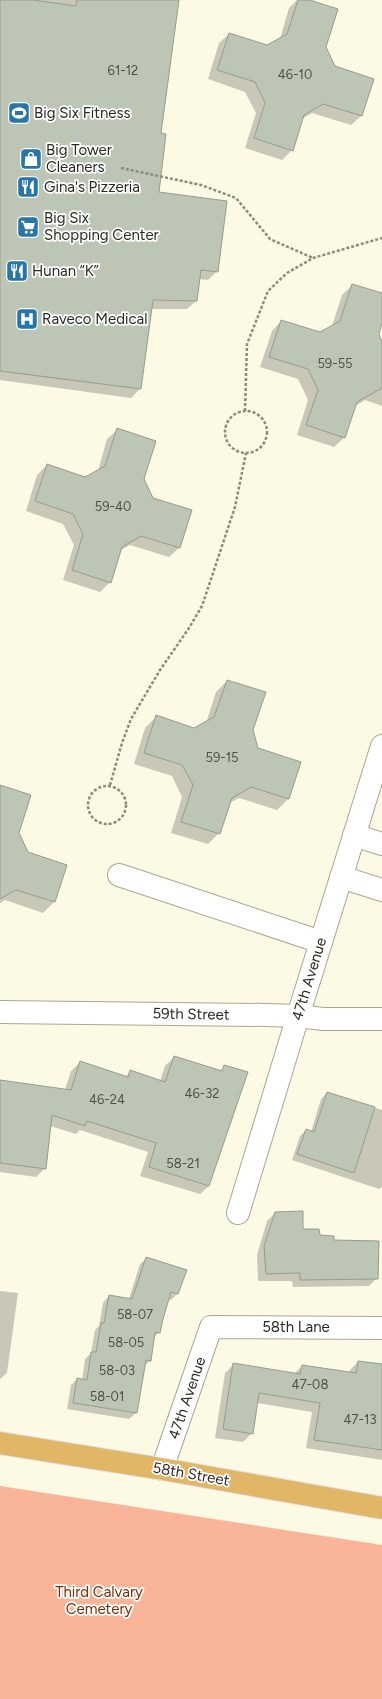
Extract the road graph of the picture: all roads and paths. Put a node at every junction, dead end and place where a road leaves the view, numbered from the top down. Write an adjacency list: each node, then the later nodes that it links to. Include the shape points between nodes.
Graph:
1 (121, 168): 3 (path, via 201,185 236,198 270,239)
2 (382, 238): 3 (path)
3 (313, 258): 4 (path, via 287,273 268,291 247,344)
4 (245, 411): 5 (path, via 235,413 228,421 224,432 227,443 232,448 240,454); 5 (path, via 261,417 268,436 261,448 253,453)
5 (246, 453): 7 (path, via 236,507 202,606 131,719)
6 (382, 746): 8 (street, 47th Avenue)
7 (110, 785): 7 (path, via 100,786 89,797 87,804 94,819 100,823 116,822 122,816 126,805 125,797 118,788)
8 (354, 835): 9 (street); 11 (street, 47th Avenue)
9 (382, 844)
10 (119, 876): 13 (street)
11 (341, 877): 12 (street); 13 (street, 47th Avenue)
12 (382, 890)
13 (321, 942): 15 (street, 47th Avenue)
14 (0, 1012): 15 (street, 59th Street)
15 (298, 1016): 16 (street, 59th Street, via 323,1019); 17 (street, 47th Avenue)
16 (382, 1019)
17 (238, 1213)
18 (211, 1327): 19 (street, 58th Lane); 21 (street, 47th Avenue)
19 (382, 1328)
20 (0, 1443): 21 (main road, 58th Street)
21 (162, 1469): 22 (main road, 58th Street)
22 (382, 1508)

